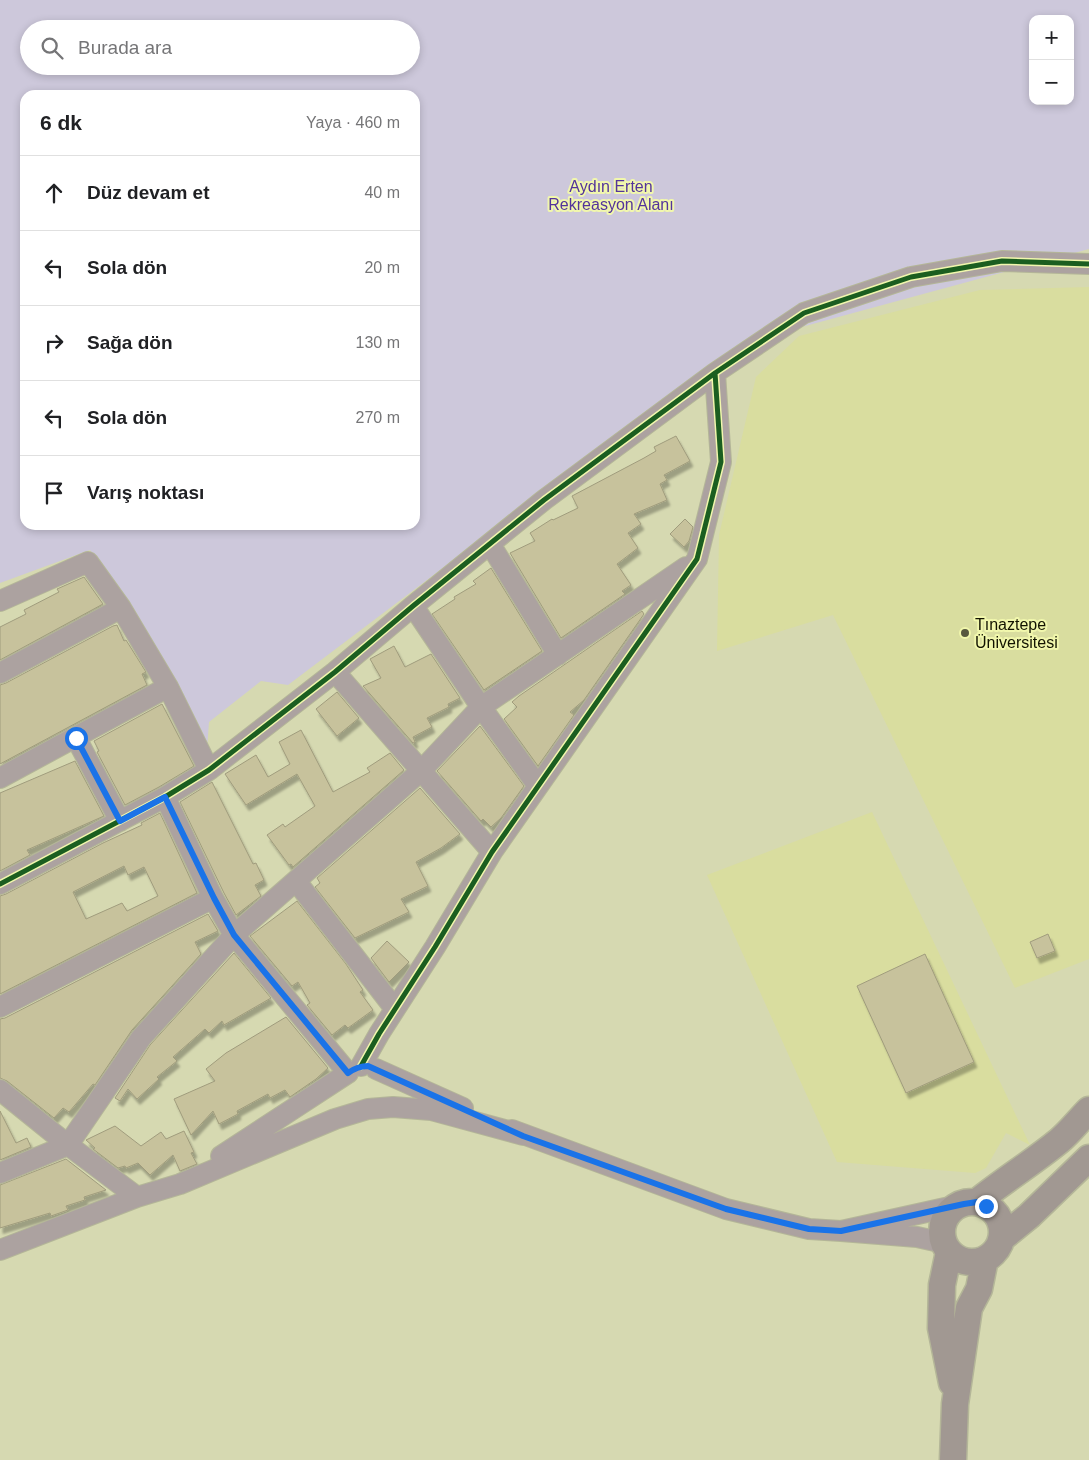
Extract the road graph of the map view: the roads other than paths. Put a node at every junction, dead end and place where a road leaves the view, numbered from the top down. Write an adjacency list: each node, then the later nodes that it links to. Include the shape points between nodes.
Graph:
1 (1089, 264): 2 (street, via 1002,261 911,277 804,313)
2 (715, 373): 3 (street); 4 (street, via 721,462)
3 (490, 544): 6 (street); 8 (street)
4 (697, 559): 8 (street); 17 (street)
5 (0, 601): 7 (street, via 88,562)
6 (413, 606): 9 (street); 12 (street)
7 (121, 608): 10 (street); 11 (street)
8 (558, 655): 12 (street)
9 (335, 672): 14 (street); 15 (street)
10 (0, 674)
11 (168, 687): 13 (street); 14 (street)
12 (481, 707): 15 (street); 17 (street)
13 (76, 738): 16 (street); 19 (street)
14 (209, 770): 18 (street)
15 (421, 771): 20 (street); 21 (street)
16 (0, 778)
17 (538, 786): 20 (street)
18 (165, 797): 19 (street); 23 (street)
19 (120, 821): 22 (street)
20 (492, 852): 26 (street)
21 (296, 881): 24 (street); 26 (street)
22 (0, 884)
23 (214, 898): 24 (street); 25 (street)
24 (234, 935): 27 (street); 32 (street, via 141,1038)
25 (0, 1008)
26 (395, 1009): 27 (street)
27 (362, 1070): 29 (street, via 385,1081 381,1102); 29 (street, via 342,1085 345,1098 355,1108); 31 (street); 35 (street)
28 (0, 1090): 32 (street)
29 (368, 1109): 31 (street, via 431,1110); 35 (street, via 335,1119)
30 (1089, 1110): 37 (main road, via 1060,1140)
31 (523, 1136): 38 (street, via 726,1209 809,1229)
32 (68, 1145): 34 (street); 36 (street)
33 (1089, 1158): 39 (main road)
34 (0, 1173)
35 (180, 1184): 36 (street)
36 (137, 1197): 41 (street)
37 (970, 1203): 38 (street); 39 (main road, via 994,1211 1002,1228); 40 (main road, via 955,1208 943,1224)
38 (841, 1231): 40 (street, via 917,1237)
39 (1002, 1238): 42 (main road, via 993,1254)
40 (946, 1247): 42 (main road, via 956,1258 966,1262); 43 (main road, via 941,1328)
41 (0, 1250)
42 (985, 1259): 43 (main road, via 979,1289 970,1308)
43 (955, 1404): 44 (main road)
44 (953, 1460)

